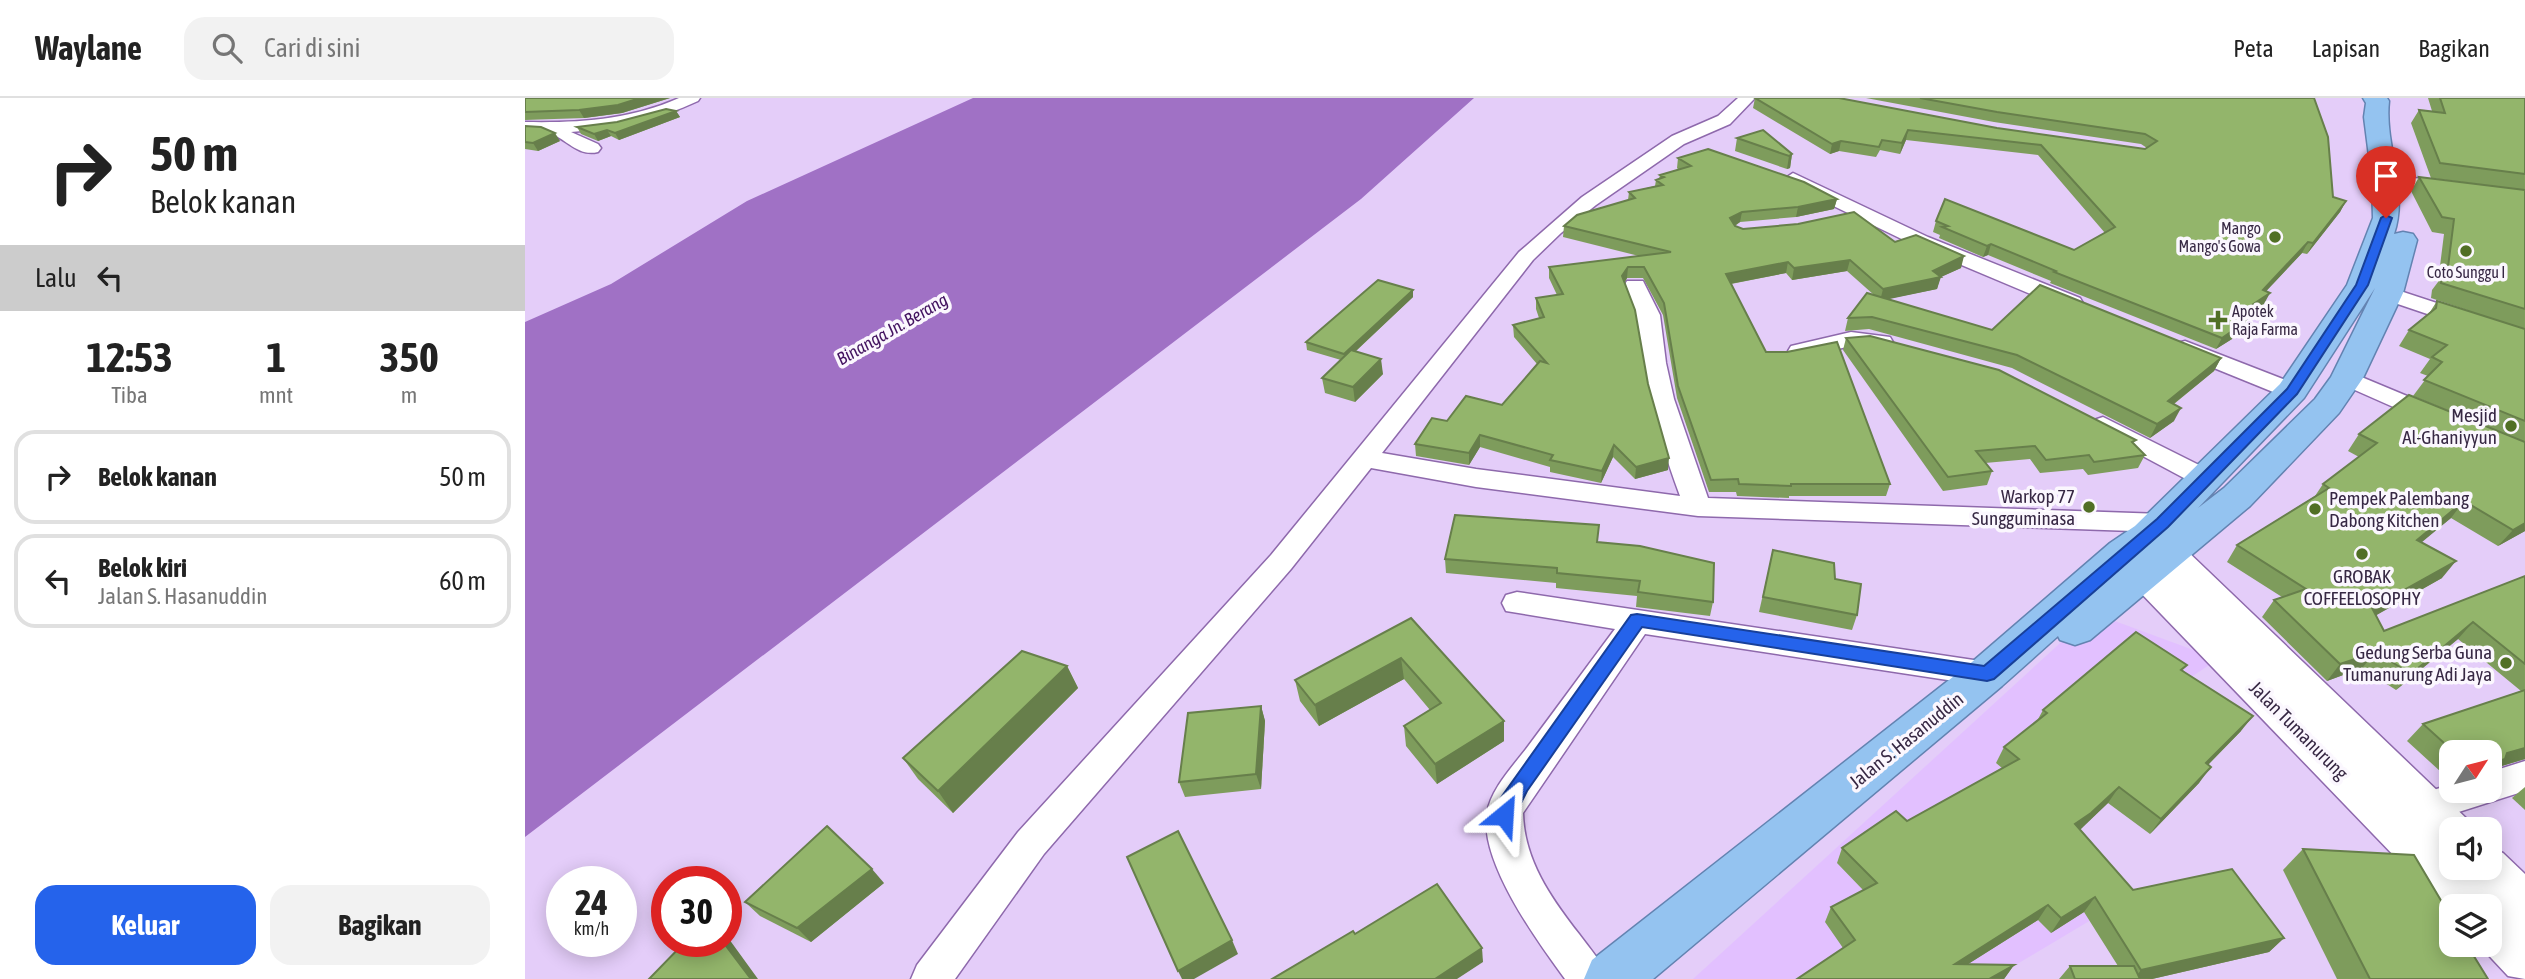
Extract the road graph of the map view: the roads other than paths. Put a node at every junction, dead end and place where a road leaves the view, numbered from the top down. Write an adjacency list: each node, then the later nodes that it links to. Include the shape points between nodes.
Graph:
1 (692, 98): 4 (street, via 636,120)
2 (1747, 98): 6 (street, via 1724,120)
3 (2377, 108): 10 (highway, Jalan S. Hasanuddin); 22 (highway, Jalan S. Hasanuddin, via 2386,218 2362,285)
4 (551, 126): 5 (street); 7 (street)
5 (525, 127)
6 (1678, 140): 8 (street); 25 (street, via 1589,201 1526,256)
7 (592, 148)
8 (1704, 149)
9 (1768, 170): 12 (street)
10 (2398, 182): 11 (street); 15 (highway, Jalan S. Hasanuddin, via 2408,222)
11 (2525, 198)
12 (1865, 212): 13 (street); 16 (street, via 1944,251)
13 (1832, 219)
14 (1635, 286): 27 (street, via 1647,305 1654,362 1684,473)
15 (2388, 293): 18 (street); 21 (highway, Jalan S. Hasanuddin)
16 (2086, 308)
17 (2161, 338): 22 (street)
18 (2525, 340)
19 (1909, 349): 20 (street, via 1851,339)
20 (1784, 354)
21 (2347, 378): 24 (street); 28 (highway, Jalan S. Hasanuddin, via 2327,406 2237,497)
22 (2292, 391): 26 (highway, Jalan S. Hasanuddin)
23 (2084, 415): 26 (street)
24 (2461, 428)
25 (1364, 458): 27 (street, via 1476,478); 41 (street, via 1281,562 1031,844)
26 (2206, 479): 28 (highway, Jalan S. Hasanuddin)
27 (1698, 507): 28 (street)
28 (2149, 547): 31 (highway, Jalan S. Hasanuddin); 35 (street, Jalan Tumanurung); 37 (street, Jalan Tumanurung); 44 (highway, Jalan S. Hasanuddin)
29 (1517, 603): 30 (street)
30 (1637, 620): 31 (street); 42 (street, via 1520,785 1504,815 1513,860 1557,938)
31 (1987, 674): 43 (highway, Jalan S. Hasanuddin)
32 (2525, 776): 33 (street)
33 (2503, 783)
34 (2462, 803): 35 (street)
35 (2438, 821)
36 (2499, 880): 38 (street)
37 (2463, 894)
38 (2525, 905)
39 (2502, 935): 40 (street)
40 (2525, 958)
41 (931, 979)
42 (1590, 979)
43 (1611, 979)
44 (1652, 979)

